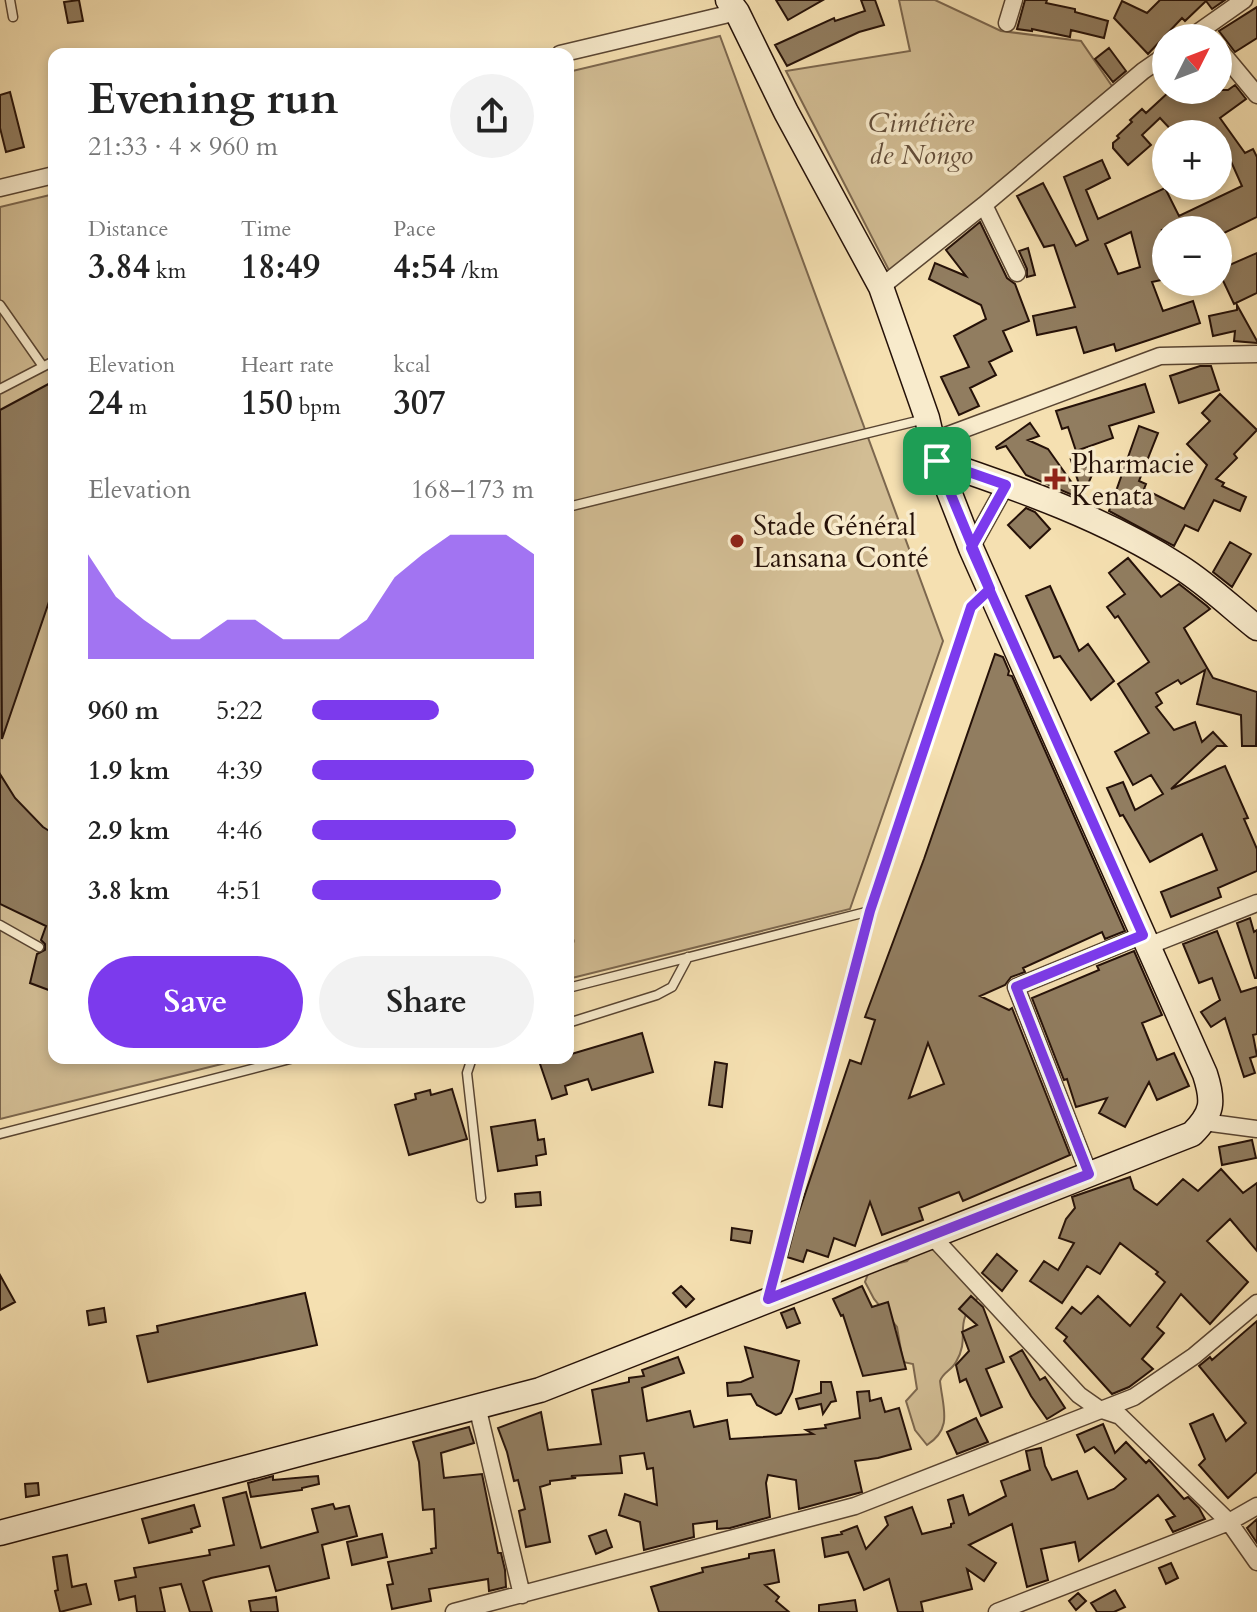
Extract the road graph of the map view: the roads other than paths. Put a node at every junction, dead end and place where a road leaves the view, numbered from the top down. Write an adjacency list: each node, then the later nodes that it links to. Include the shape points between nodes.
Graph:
1 (10, 0): 5 (lane)
2 (1014, 0): 6 (street)
3 (1244, 0): 7 (street)
4 (732, 6): 8 (street); 16 (street)
5 (13, 17)
6 (1007, 23)
7 (1215, 24)
8 (574, 50)
9 (1152, 65): 14 (street)
10 (1232, 65): 11 (street)
11 (1257, 95)
12 (48, 176): 13 (street)
13 (0, 188)
14 (984, 205): 15 (street); 16 (street)
15 (1017, 273)
16 (881, 287): 22 (street)
17 (0, 305): 20 (lane)
18 (1257, 354): 22 (street, via 1160,356)
19 (48, 363): 20 (lane)
20 (42, 365): 21 (lane)
21 (0, 389)
22 (932, 440): 23 (street); 24 (lane); 25 (street)
23 (1006, 485): 25 (street); 27 (street, via 1112,530 1181,567)
24 (574, 506)
25 (971, 548): 26 (street)
26 (990, 589): 29 (lane, via 971,607); 31 (street)
27 (1257, 628)
28 (1257, 903): 31 (street)
29 (870, 911): 33 (lane); 44 (lane)
30 (0, 925): 32 (lane)
31 (1146, 940): 38 (street, via 1205,1074 1212,1096); 41 (street, via 1016,987)
32 (39, 947)
33 (688, 957): 34 (lane); 35 (lane, via 665,991)
34 (574, 986)
35 (574, 1021)
36 (271, 1064): 40 (lane)
37 (470, 1064): 42 (lane)
38 (1204, 1122): 39 (street); 41 (street, via 1192,1134)
39 (1257, 1129)
40 (0, 1134)
41 (1089, 1174): 43 (street)
42 (481, 1198)
43 (931, 1235): 44 (street); 47 (street, via 1079,1395)
44 (768, 1299): 46 (street, via 540,1390)
45 (1257, 1303): 47 (street, via 1134,1397)
46 (477, 1406): 50 (street); 52 (street)
47 (1099, 1409): 49 (street, via 1120,1416); 52 (street, via 855,1506)
48 (1257, 1506): 49 (street)
49 (1229, 1522): 51 (street); 54 (street)
50 (0, 1533)
51 (1257, 1562)
52 (522, 1595): 53 (street)
53 (454, 1612)
54 (997, 1612)

